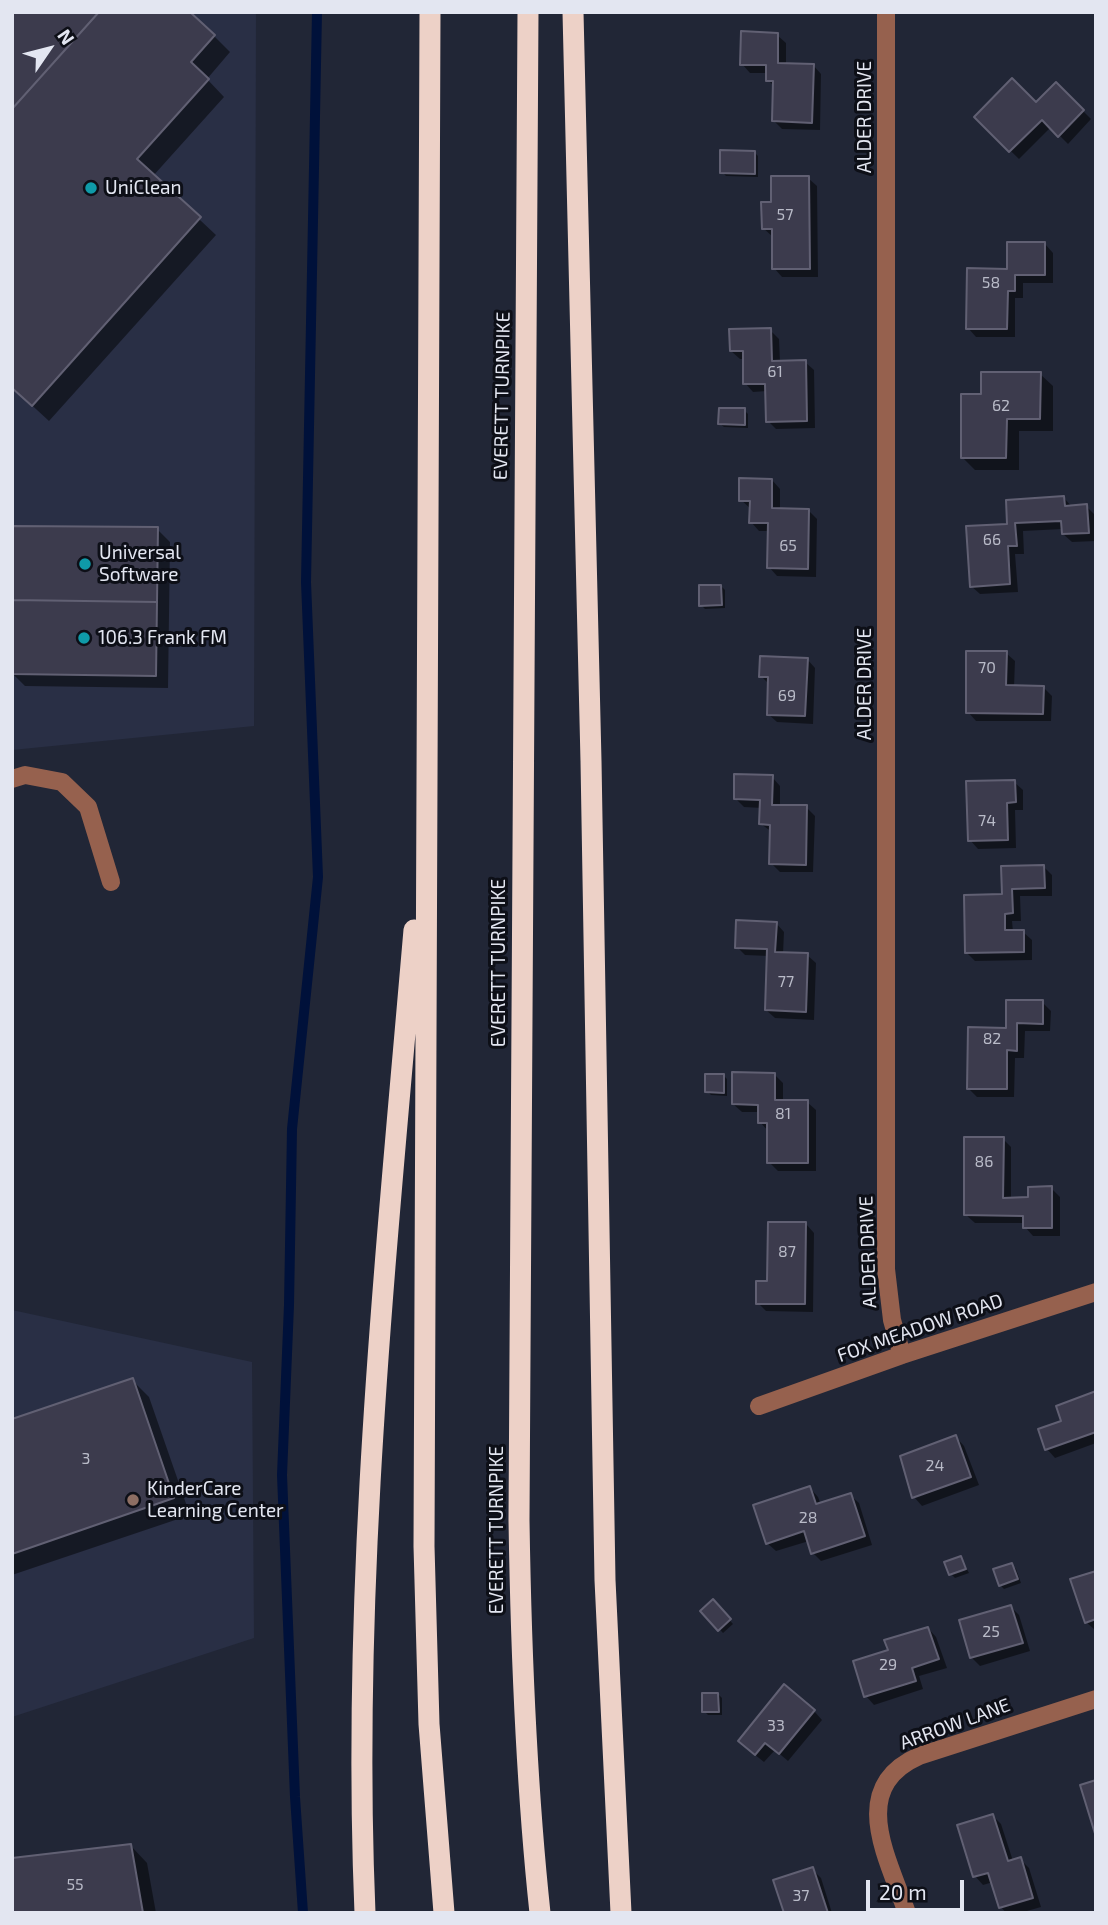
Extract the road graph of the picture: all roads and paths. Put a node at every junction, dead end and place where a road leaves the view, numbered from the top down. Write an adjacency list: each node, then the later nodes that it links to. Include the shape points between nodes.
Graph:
1 (430, 12): 5 (highway)
2 (528, 12): 15 (highway, EVERETT TURNPIKE, via 519,1532 525,1733)
3 (573, 12): 11 (highway)
4 (886, 12): 9 (street, ALDER DRIVE, via 886,1269)
5 (426, 778): 13 (highway, via 367,1513 360,1743); 14 (highway, via 424,1570 429,1724)
6 (12, 779): 7 (street, via 24,775 62,782 88,807)
7 (111, 883)
8 (1096, 1292): 9 (street, FOX MEADOW ROAD)
9 (902, 1355): 10 (street, FOX MEADOW ROAD)
10 (759, 1406)
11 (609, 1693): 16 (highway); 17 (highway)
12 (1096, 1699): 18 (street, ARROW LANE, via 919,1756 892,1773 877,1803 878,1828)
13 (365, 1913)
14 (444, 1913)
15 (540, 1913)
16 (621, 1913)
17 (635, 1913)
18 (907, 1913)

